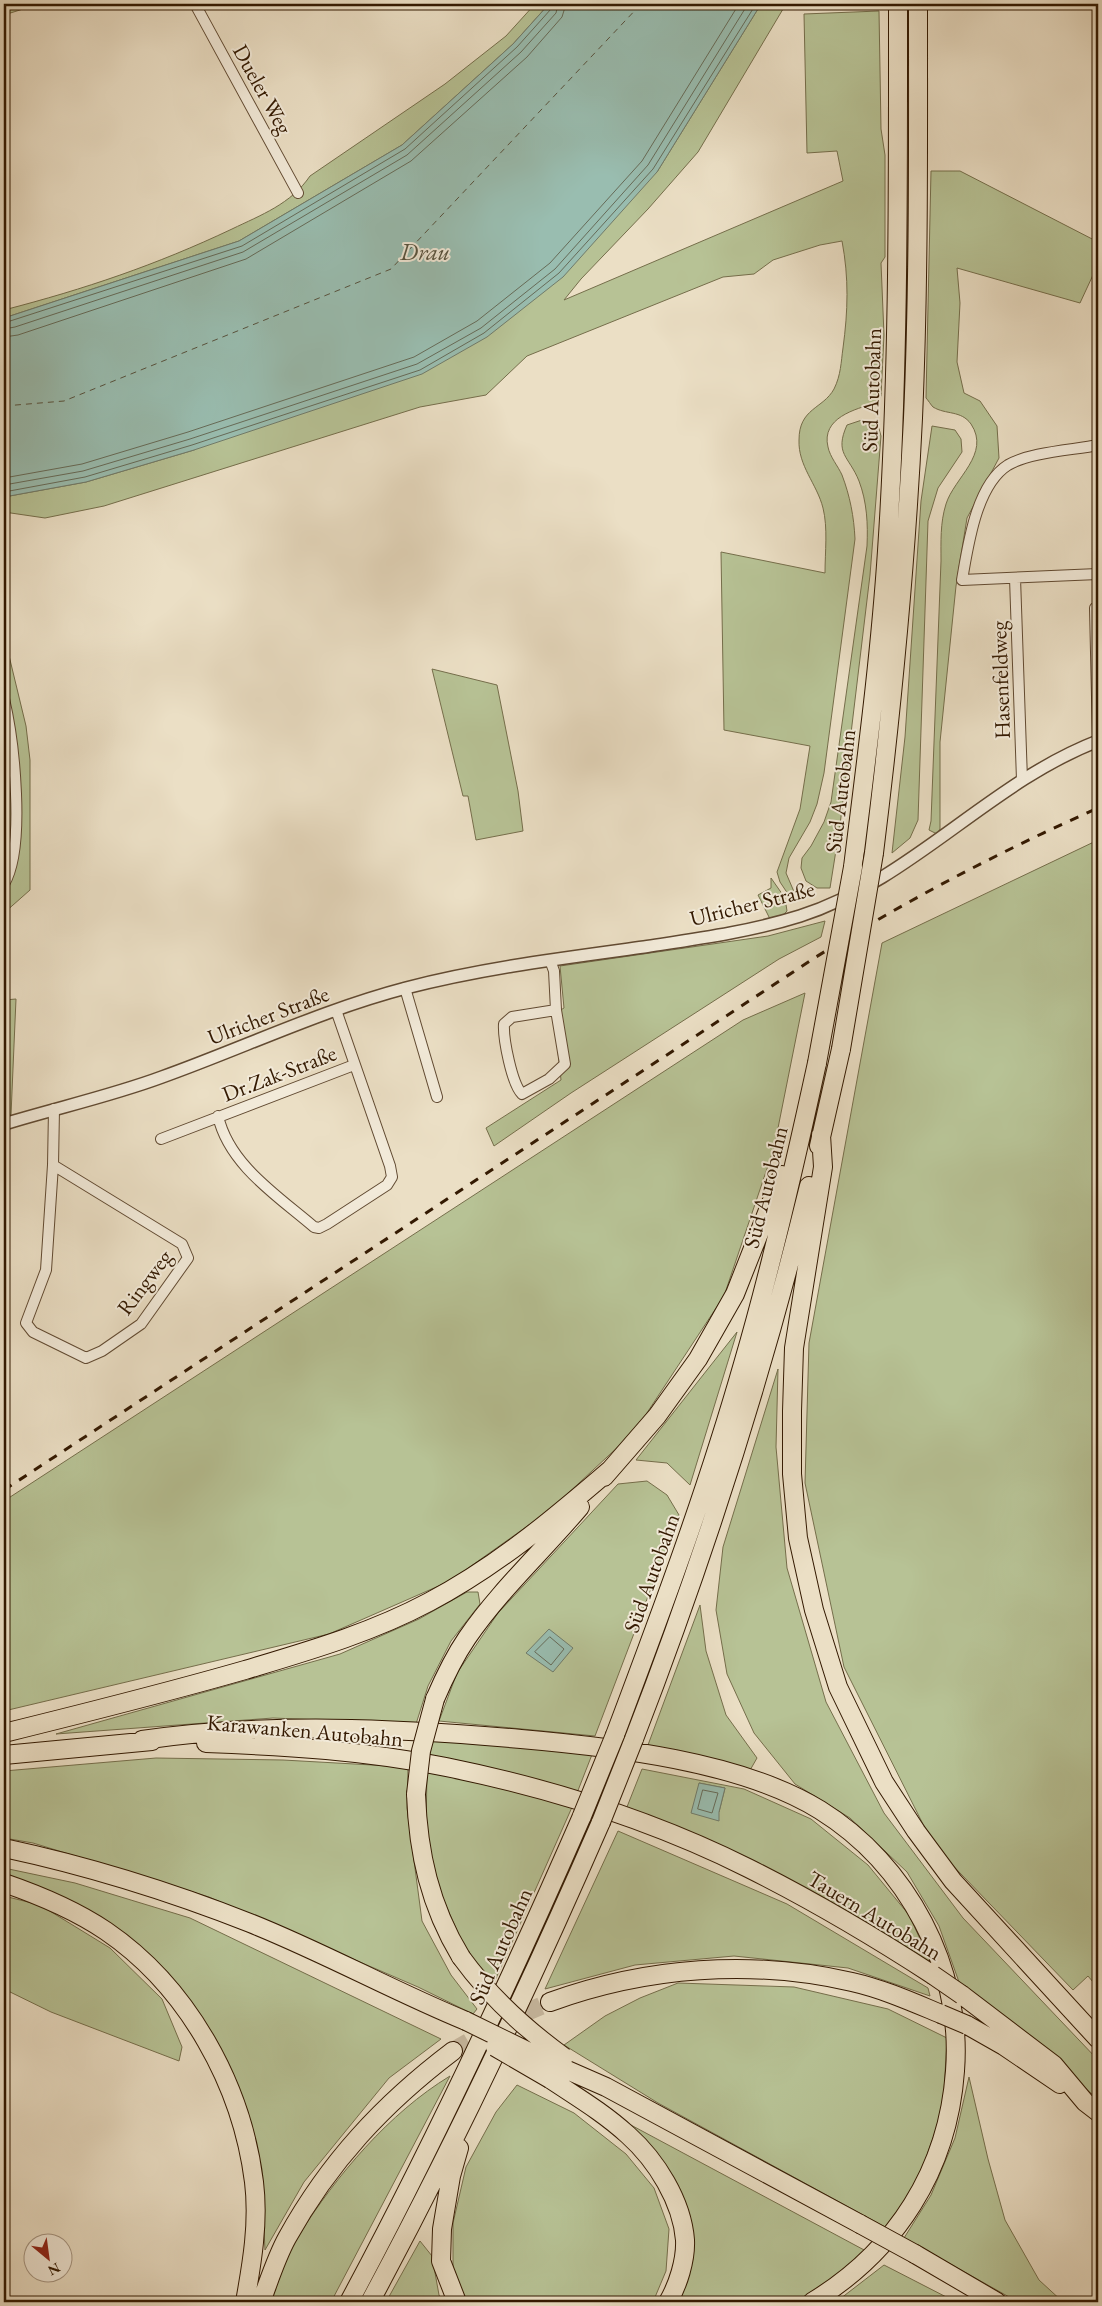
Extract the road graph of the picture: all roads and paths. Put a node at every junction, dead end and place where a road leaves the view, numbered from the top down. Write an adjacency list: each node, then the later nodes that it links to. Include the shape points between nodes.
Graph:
1 (195, 4): 4 (street, Dueler Weg)
2 (898, 4): 25 (highway, Süd Autobahn, bridge, via 898,239 887,551 853,867)
3 (918, 4): 23 (highway, Süd Autobahn, bridge, via 918,220 913,416 892,712 874,853 841,1049)
4 (298, 193)
5 (1098, 445): 7 (street, via 1021,460 998,474 976,516 962,580)
6 (1098, 574): 7 (street)
7 (1015, 578): 12 (street, Hasenfeldweg)
8 (1098, 608): 9 (street, via 1095,608)
9 (1098, 678): 11 (street)
10 (4, 699): 13 (street, via 15,773 15,843 13,864)
11 (1098, 741): 12 (street, Ulricher Straße, via 1072,751)
12 (1022, 780): 14 (street, Ulricher Straße, via 906,863 837,902 800,916 742,931)
13 (4, 884)
14 (550, 960): 15 (street, Ulricher Straße); 17 (street, via 554,971)
15 (405, 988): 16 (street, Ulricher Straße); 19 (street)
16 (336, 1010): 18 (street, Dr.Zak-Straße); 20 (street, Ulricher Straße, via 161,1078)
17 (556, 1010): 17 (street, via 512,1017 504,1024 511,1067 522,1094 561,1070 565,1064)
18 (354, 1065): 21 (street, Dr.Zak-Straße); 21 (street, Dr.Zak-Straße, via 392,1177 387,1184 319,1228 244,1165 227,1144)
19 (437, 1097)
20 (54, 1109): 22 (street, Ulricher Straße); 26 (street, Ringweg)
21 (218, 1116): 24 (street, Dr.Zak-Straße)
22 (4, 1124)
23 (821, 1135): 31 (highway, Süd Autobahn, bridge, via 790,1265 714,1518 634,1739); 36 (highway, via 823,1167 794,1348 792,1411 792,1474 798,1538 814,1610 838,1687 884,1782 916,1831 953,1881)
24 (161, 1139)
25 (799, 1144): 27 (highway, via 781,1178 735,1294 698,1359 657,1416); 31 (highway, Süd Autobahn, bridge, via 780,1228 738,1381 692,1525 615,1736)
26 (53, 1165): 26 (street, Ringweg, via 46,1270 26,1322 33,1332 86,1358 141,1324 188,1258 182,1244)
27 (611, 1469): 28 (highway, via 496,1562 429,1602 369,1630 143,1700); 38 (highway, bridge, via 501,1594 467,1638 434,1699 420,1751 416,1794 426,1878 443,1924 461,1957 484,1987)
28 (4, 1733)
29 (142, 1740): 30 (highway, Karawanken Autobahn); 31 (highway, Karawanken Autobahn, via 283,1746 445,1767 531,1788); 47 (highway, via 205,1732 362,1729 570,1743 689,1763 751,1779 819,1809 851,1833 902,1886 935,1947 950,1997 956,2039 954,2082 940,2146 917,2200 870,2259 830,2292)
30 (4, 1755)
31 (593, 1815): 39 (highway, Tauern Autobahn, bridge, via 670,1834 747,1867 881,1941 962,1995 1054,2065); 40 (highway, Süd Autobahn, via 533,1975); 43 (highway, Süd Autobahn, via 455,2097)
32 (4, 1848): 35 (highway, via 128,1879 200,1904 300,1945)
33 (4, 1883): 41 (highway, via 40,1895 106,1931 162,1982 205,2040 220,2067 240,2118 254,2183 255,2225)
34 (550, 2002): 39 (highway, bridge, via 607,1984 655,1974 720,1969 762,1968 852,1982 904,1998 967,2025 1004,2046)
35 (425, 2004): 38 (highway, bridge); 38 (highway, bridge)
36 (1098, 2038)
37 (453, 2052): 42 (highway, via 384,2109 320,2183 286,2240)
38 (558, 2067): 46 (highway, via 646,2154 671,2194 685,2241 680,2273); 48 (highway, bridge, via 606,2087 915,2254)
39 (1092, 2107)
40 (470, 2109): 44 (highway, Süd Autobahn); 45 (highway, via 451,2176 442,2230 441,2261)
41 (245, 2302)
42 (261, 2302)
43 (349, 2302)
44 (370, 2302)
45 (456, 2302)
46 (668, 2302)
47 (812, 2302)
48 (997, 2302)

